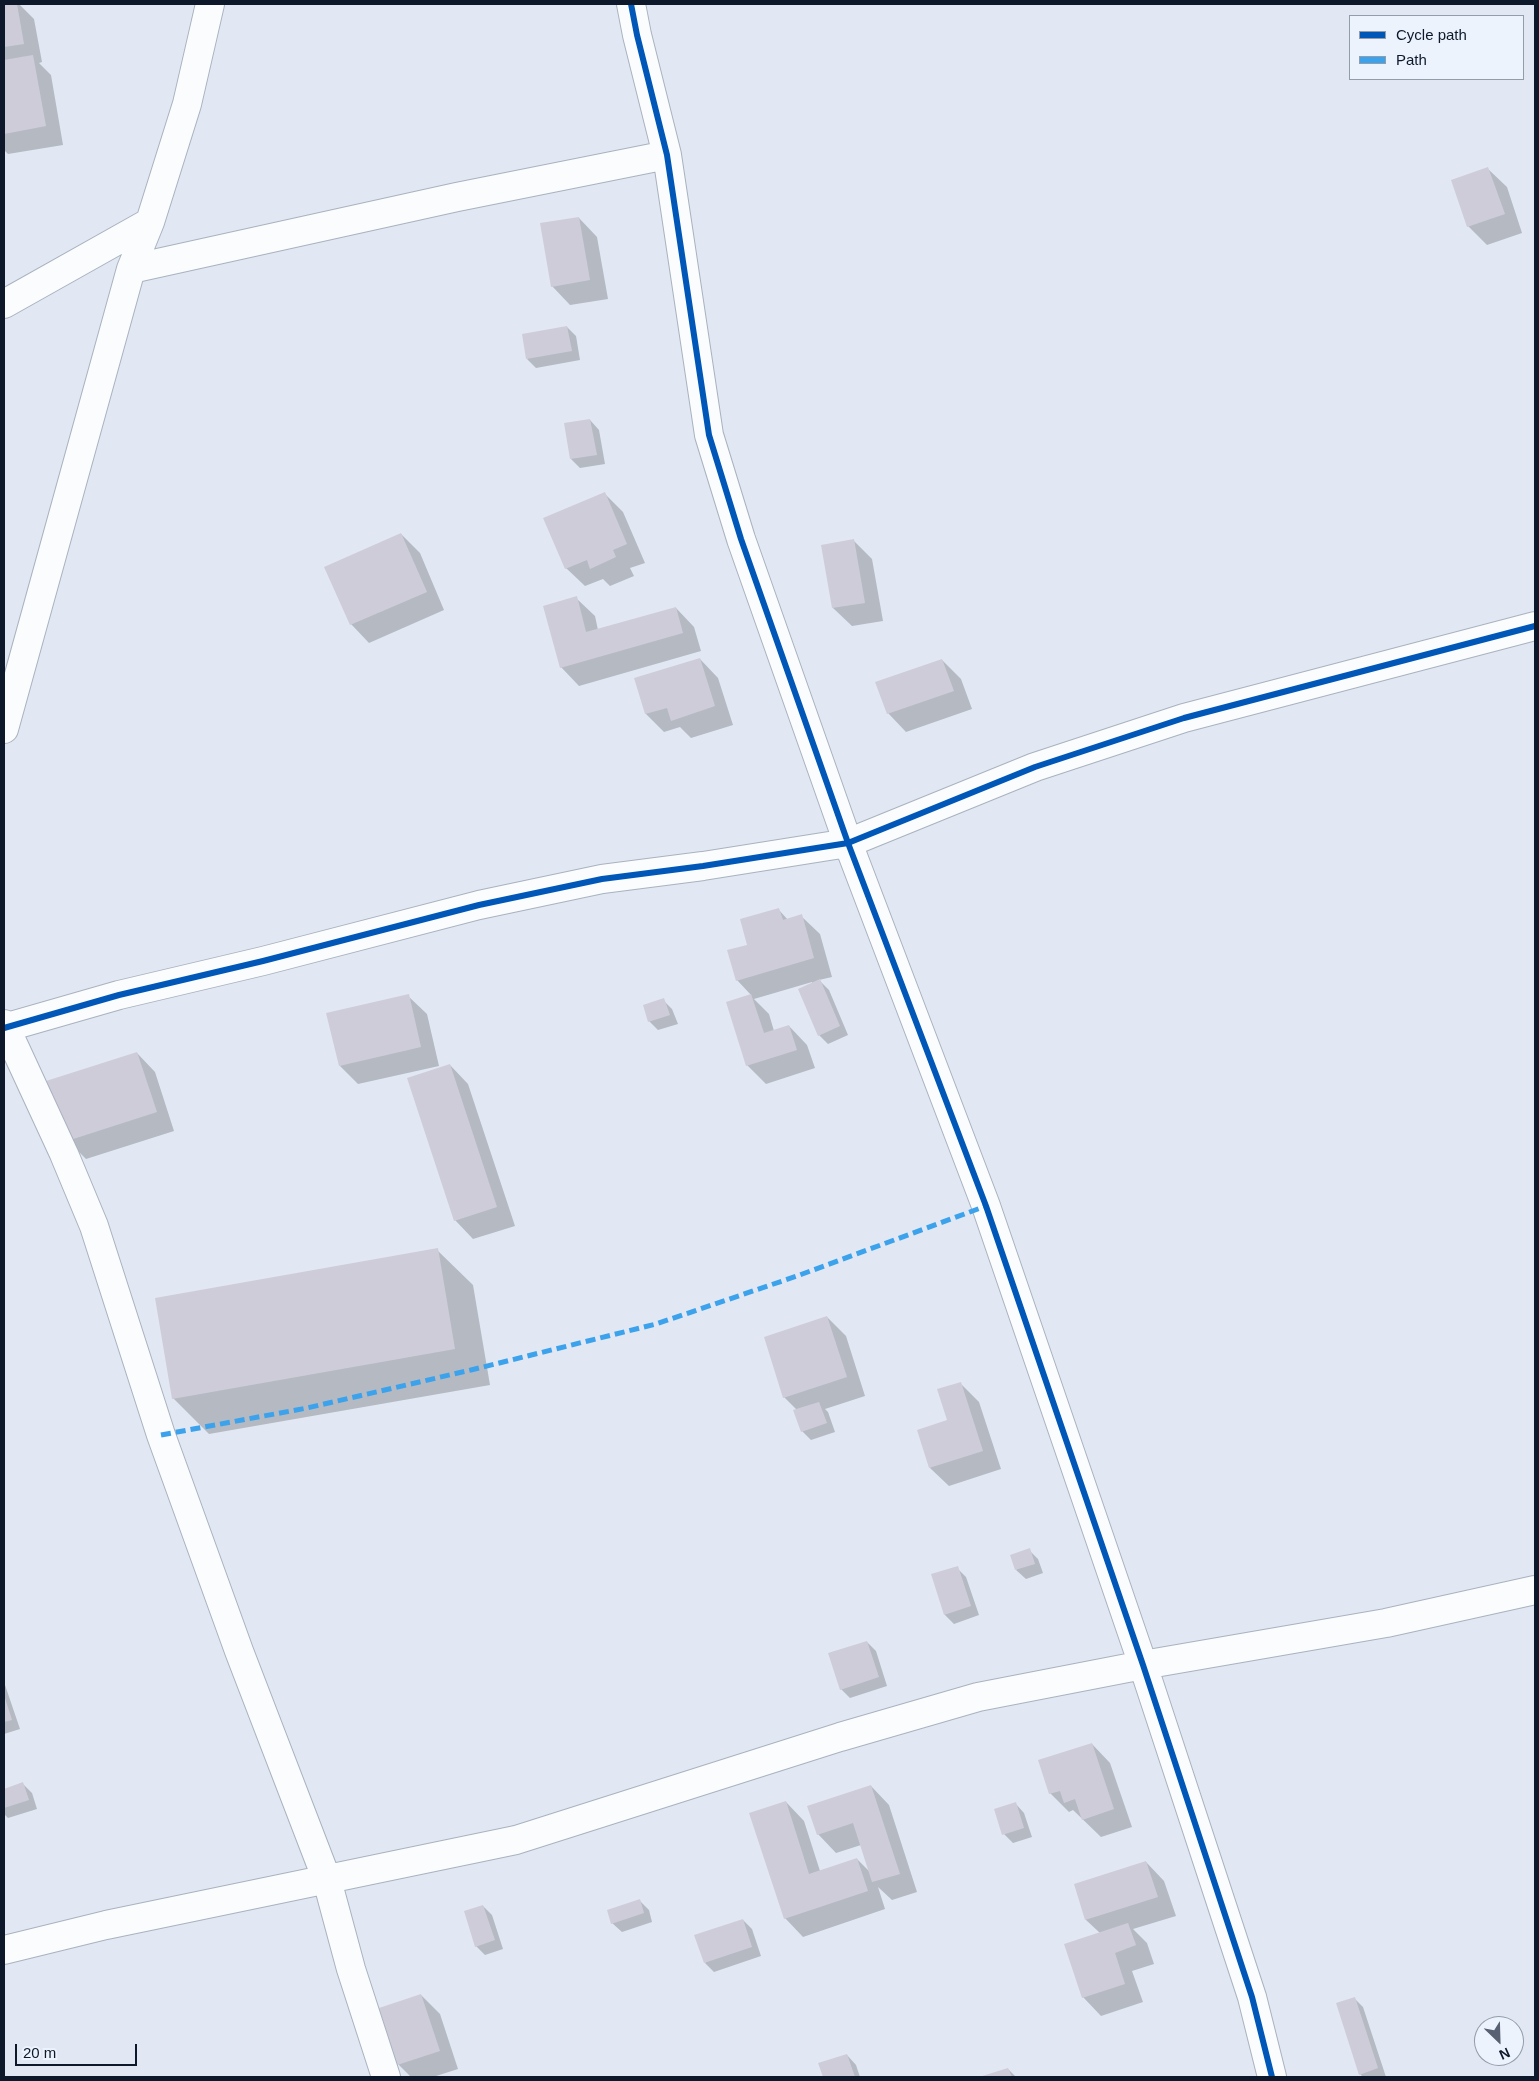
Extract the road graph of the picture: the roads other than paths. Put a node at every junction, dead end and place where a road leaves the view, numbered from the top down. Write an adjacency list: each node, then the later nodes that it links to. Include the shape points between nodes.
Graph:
1 (210, 4): 4 (street, via 187,104)
2 (631, 4): 3 (street)
3 (667, 155): 5 (street, via 457,197); 9 (street, via 709,435 770,624)
4 (150, 222): 5 (street); 6 (street)
5 (131, 269): 8 (street)
6 (4, 304)
7 (1535, 626): 9 (street, via 1184,718 1035,767)
8 (4, 729)
9 (848, 843): 10 (street, via 602,879 479,905); 12 (street, via 986,1206)
10 (5, 1026): 13 (street, via 94,1226 161,1435)
11 (1535, 1590): 12 (street, via 1386,1623)
12 (1143, 1665): 13 (street, via 978,1697 840,1737 516,1840); 16 (street, via 1252,1997)
13 (327, 1880): 14 (street, via 106,1925); 15 (street, via 350,1969)
14 (4, 1950)
15 (386, 2077)
16 (1272, 2077)

